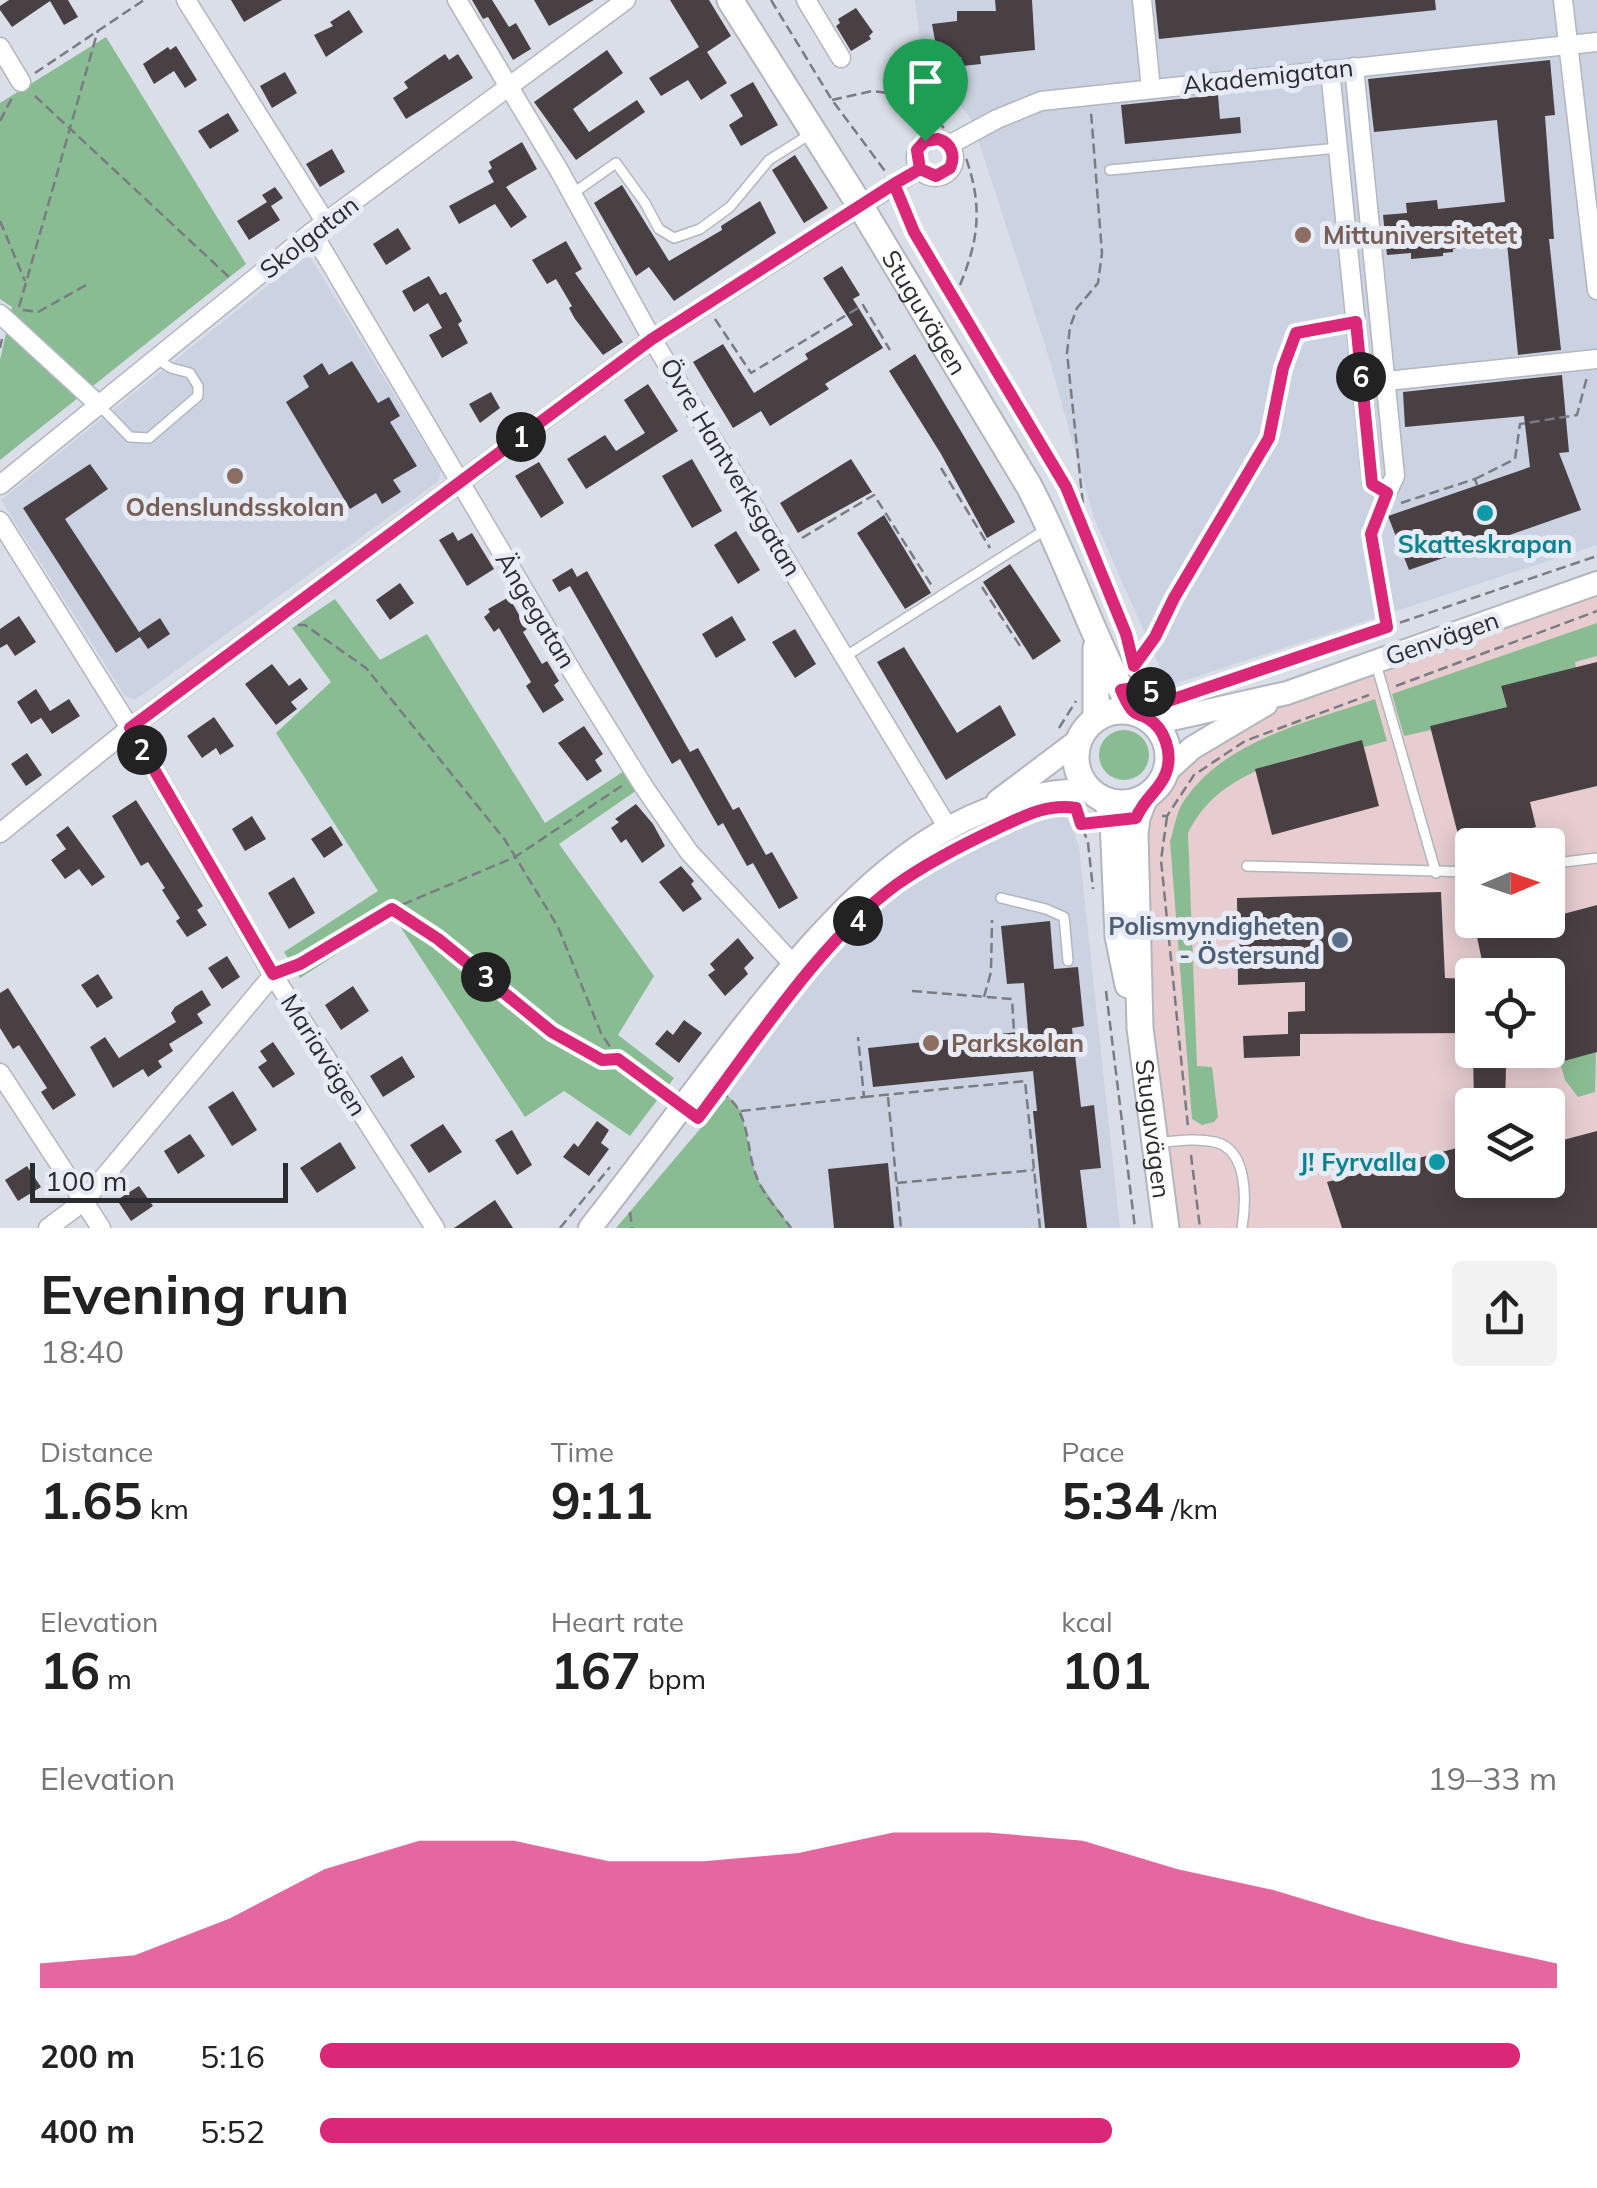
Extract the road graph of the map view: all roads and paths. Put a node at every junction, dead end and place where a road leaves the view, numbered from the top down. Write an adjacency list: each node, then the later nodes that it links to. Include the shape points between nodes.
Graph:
1 (144, 0): 10 (path)
2 (186, 0): 34 (street, Ängegatan)
3 (458, 0): 18 (street, Övre Hantverksgatan)
4 (626, 0): 18 (street, Skolgatan)
5 (730, 0): 23 (main road, Stuguvägen)
6 (771, 0): 30 (path)
7 (806, 0): 14 (street)
8 (1142, 0): 19 (street)
9 (1563, 0): 13 (street)
10 (98, 30): 17 (path); 22 (path)
11 (1596, 43): 13 (street, Akademigatan)
12 (0, 46): 17 (street)
13 (1568, 46): 15 (street, Akademigatan); 38 (street)
14 (841, 58)
15 (1354, 67): 16 (street, Akademigatan); 28 (street)
16 (1330, 70): 19 (street, Akademigatan); 25 (street)
17 (21, 82): 21 (path); 22 (path)
18 (508, 88): 31 (street, Övre Hantverksgatan); 34 (street, Skolgatan)
19 (1151, 89): 20 (street, Akademigatan)
20 (1088, 96): 24 (street, Akademigatan, via 1041,101); 56 (path, via 1102,253 1098,283 1077,308 1067,353)
21 (0, 121)
22 (68, 127): 35 (path); 37 (path)
23 (815, 132): 31 (lane, via 769,160 730,207 674,238 658,229 616,163); 32 (main road, Stuguvägen)
24 (949, 145): 26 (street, via 938,139 920,145); 26 (street, via 953,162 946,172 936,176)
25 (1338, 148): 27 (lane); 29 (street)
26 (920, 169): 30 (street)
27 (1110, 170)
28 (1365, 170): 29 (street); 46 (street)
29 (1340, 172): 41 (street)
30 (894, 184): 32 (street); 56 (path, via 914,232 1066,487)
31 (572, 194): 42 (street, Övre Hantverksgatan)
32 (861, 206): 39 (street); 54 (main road, Stuguvägen)
33 (0, 221): 35 (path)
34 (319, 228): 37 (street, Skolgatan); 50 (street, Ängegatan)
35 (26, 282): 40 (path)
36 (88, 284): 40 (path, via 38,312)
37 (242, 289): 44 (street, Skolgatan)
38 (1597, 290)
39 (706, 305): 42 (street); 43 (path, via 751,373 863,305)
40 (9, 312): 48 (street)
41 (1356, 322): 47 (street); 68 (path, via 1296,333 1269,438)
42 (652, 339): 50 (street); 66 (street, Övre Hantverksgatan)
43 (890, 350)
44 (156, 360): 48 (street, Skolgatan); 48 (lane, via 190,374 198,396 149,438 130,437)
45 (1594, 360): 46 (street); 52 (path, via 1577,415 1520,424 1515,459 1476,482)
46 (1386, 381): 47 (street); 52 (street)
47 (1362, 383): 52 (street, via 1372,484)
48 (100, 406): 51 (street, Skolgatan)
49 (941, 468): 58 (path)
50 (460, 482): 63 (street); 78 (street, Ängegatan)
51 (0, 485)
52 (1393, 498): 64 (path, via 1371,534)
53 (0, 521): 74 (street, Mariavägen)
54 (1050, 526): 58 (lane); 73 (main road, Stuguvägen)
55 (802, 538): 61 (path, via 874,495)
56 (1086, 539): 68 (path)
57 (1597, 556): 64 (path)
58 (996, 558): 59 (lane)
59 (973, 573): 61 (lane); 65 (path)
60 (1597, 583): 67 (street, Genvägen)
61 (938, 596): 66 (lane)
62 (1597, 611): 69 (path)
63 (274, 622): 74 (street); 85 (path, via 305,625 366,668)
64 (1387, 627): 71 (path)
65 (1022, 649)
66 (846, 656): 83 (street, Övre Hantverksgatan)
67 (1375, 661): 69 (lane); 70 (street, Genvägen)
68 (1134, 666): 73 (path)
69 (1383, 690): 82 (path, via 1245,741 1194,776); 90 (lane)
70 (1286, 692): 73 (street, Genvägen); 77 (street, Genvägen, via 1192,748)
71 (1189, 694)
72 (1171, 700): 73 (path)
73 (1124, 705): 75 (main road); 76 (path, via 1074,702 1051,743); 77 (main road, via 1164,737)
74 (130, 728): 84 (street); 97 (street, Mariavägen)
75 (1079, 740): 76 (street); 79 (main road, via 1076,758)
76 (1056, 758): 81 (street)
77 (1167, 771): 80 (main road)
78 (637, 776): 85 (path); 96 (street, Ängegatan, via 689,852)
79 (1088, 794): 80 (main road); 81 (street); 92 (path); 101 (main road, Stuguvägen, via 1113,820 1118,936)
80 (1140, 808): 82 (path); 101 (main road, Stuguvägen)
81 (987, 809): 83 (street)
82 (1167, 816): 111 (path, via 1162,860)
83 (948, 828): 96 (street, via 838,912)
84 (0, 833)
85 (515, 857): 93 (path); 104 (path, via 558,927 601,1034)
86 (1597, 858): 87 (lane)
87 (1565, 862)
88 (1247, 866): 90 (lane)
89 (1455, 872): 90 (lane)
90 (1436, 873)
91 (1001, 898): 95 (lane, via 1064,917)
92 (1095, 900)
93 (392, 909): 97 (path); 104 (path, via 552,1032 602,1060)
94 (992, 920): 100 (path)
95 (1068, 961)
96 (792, 964): 109 (street)
97 (273, 974): 115 (street); 119 (street, Mariavägen)
98 (1104, 978): 125 (path)
99 (912, 990): 100 (path)
100 (984, 997): 102 (path, via 1012,999)
101 (1140, 1028): 112 (main road, Stuguvägen)
102 (1014, 1032)
103 (858, 1038): 108 (path)
104 (618, 1059): 109 (path)
105 (0, 1074): 115 (street)
106 (718, 1091): 110 (path)
107 (888, 1096): 108 (path); 113 (path, via 1025,1081); 114 (path)
108 (864, 1098): 110 (path)
109 (683, 1106): 120 (street)
110 (741, 1111): 122 (path, via 756,1177)
111 (1189, 1140): 112 (lane); 127 (path); 128 (lane, via 1219,1142 1234,1156 1246,1194)
112 (1154, 1143): 126 (main road, Stuguvägen)
113 (1034, 1170): 114 (path); 124 (path)
114 (896, 1183): 123 (path)
115 (84, 1202): 117 (street); 118 (street)
116 (620, 1216): 121 (path, via 629,1205)
117 (48, 1228)
118 (101, 1228)
119 (435, 1228)
120 (590, 1228)
121 (632, 1228)
122 (791, 1228)
123 (901, 1228)
124 (1040, 1228)
125 (1135, 1228)
126 (1166, 1228)
127 (1200, 1228)
128 (1242, 1228)

